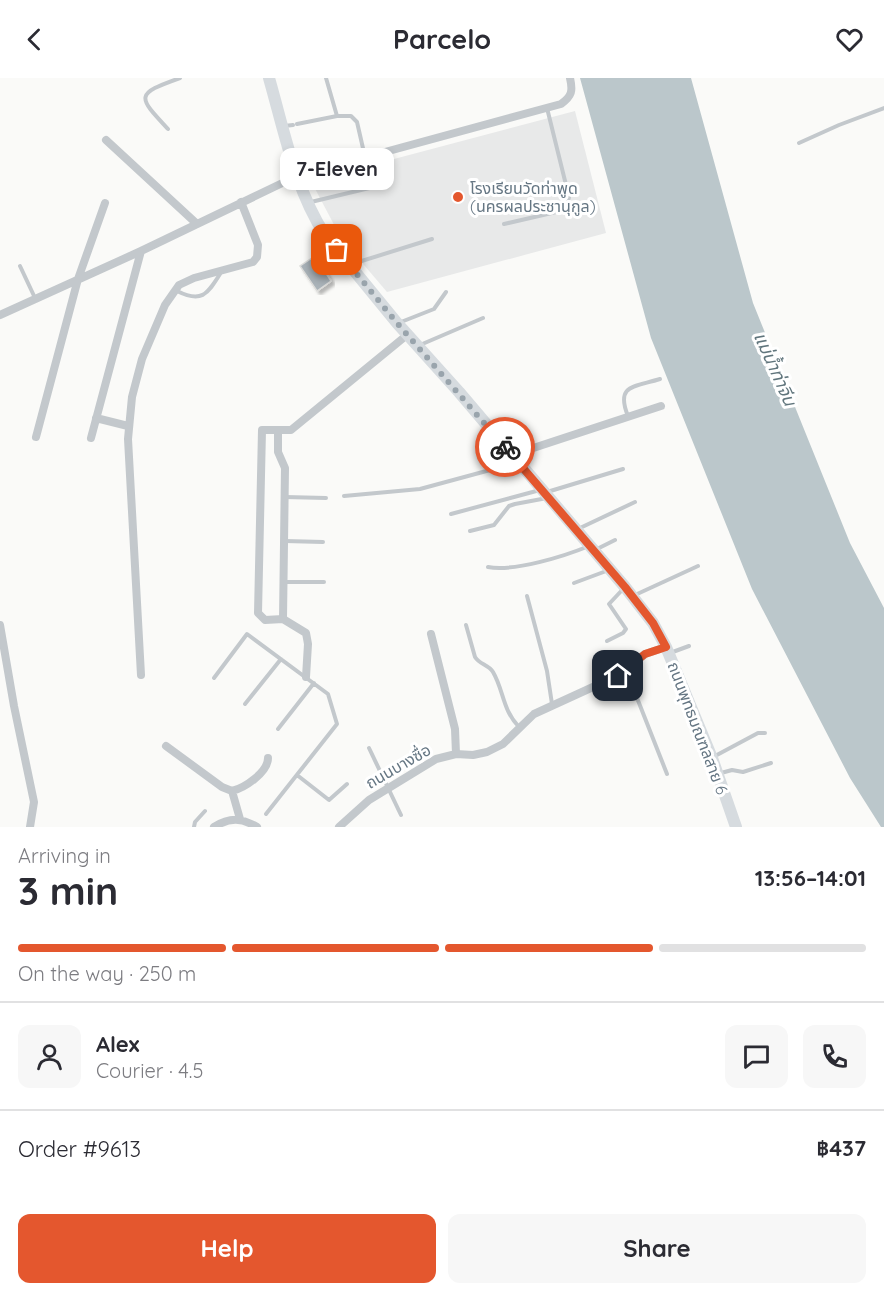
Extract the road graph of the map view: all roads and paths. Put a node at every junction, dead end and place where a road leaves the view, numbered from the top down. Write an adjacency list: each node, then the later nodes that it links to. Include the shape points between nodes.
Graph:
1 (180, 78): 9 (lane, via 146,94 147,107)
2 (269, 78): 8 (main road, ถนนพุทธมณฑลสาย 6)
3 (327, 78): 7 (lane)
4 (570, 78): 5 (street, via 570,97)
5 (547, 108): 12 (street); 19 (lane, via 569,197 567,205 556,212)
6 (884, 108): 11 (lane)
7 (337, 116): 8 (lane); 12 (lane, via 351,116 357,122)
8 (291, 125): 13 (main road, ถนนพุทธมณฑลสาย 6)
9 (168, 129)
10 (106, 140): 18 (street)
11 (799, 143)
12 (365, 158): 13 (street)
13 (297, 176): 16 (street); 17 (main road, ถนนพุทธมณฑลสาย 6)
14 (386, 184): 17 (lane)
15 (105, 202): 25 (street)
16 (241, 202): 18 (street); 24 (street, via 259,253 252,262)
17 (307, 202): 22 (main road, ถนนพุทธมณฑลสาย 6, via 315,220)
18 (197, 224): 21 (street)
19 (504, 224)
20 (432, 239): 22 (lane)
21 (141, 251): 25 (street); 37 (street)
22 (348, 265): 31 (main road, ถนนพุทธมณฑลสาย 6)
23 (20, 266): 28 (lane)
24 (221, 270): 26 (street, via 194,278); 26 (lane, via 211,288 196,298)
25 (78, 279): 28 (street); 42 (street)
26 (174, 290): 39 (street, via 142,359)
27 (446, 292): 31 (lane, via 434,309)
28 (35, 299): 29 (street)
29 (0, 315)
30 (483, 318): 33 (lane)
31 (397, 323): 32 (main road, ถนนพุทธมณฑลสาย 6)
32 (407, 334): 33 (main road, ถนนพุทธมณฑลสาย 6); 40 (street, via 291,430)
33 (417, 346): 41 (main road, ถนนพุทธมณฑลสาย 6)
34 (660, 379): 36 (lane, via 624,394)
35 (661, 406): 36 (street)
36 (628, 417): 44 (street)
37 (96, 418): 39 (street); 43 (street)
38 (512, 422): 41 (lane)
39 (128, 426): 75 (street)
40 (278, 430): 48 (street, via 278,452 285,468); 66 (street, via 262,430 258,613 265,620)
41 (491, 430): 44 (main road, ถนนพุทธมณฑลสาย 6)
42 (36, 437)
43 (91, 438)
44 (515, 459): 46 (main road, ถนนพุทธมณฑลสาย 6); 47 (lane, via 420,489)
45 (623, 469): 46 (lane)
46 (544, 493): 51 (lane); 52 (main road, ถนนพุทธมณฑลสาย 6); 53 (lane, via 509,506 494,525)
47 (344, 496)
48 (285, 498): 49 (lane); 55 (street)
49 (326, 498)
50 (635, 502): 52 (lane)
51 (451, 514)
52 (576, 530): 57 (main road, ถนนพุทธมณฑลสาย 6)
53 (471, 531)
54 (615, 540): 57 (lane)
55 (284, 541): 56 (lane); 61 (street)
56 (323, 542)
57 (591, 548): 59 (lane, via 553,559); 60 (main road, ถนนพุทธมณฑลสาย 6)
58 (698, 566): 64 (lane)
59 (489, 567)
60 (610, 570): 63 (lane); 64 (main road, ถนนพุทธมณฑลสาย 6)
61 (284, 582): 62 (lane); 66 (street)
62 (324, 582)
63 (574, 583)
64 (628, 592): 70 (lane, via 609,604 626,629); 72 (main road, ถนนพุทธมณฑลสาย 6)
65 (527, 596): 80 (lane)
66 (284, 619): 76 (street, via 306,633)
67 (0, 625): 100 (street, via 34,802)
68 (466, 625): 81 (lane, via 478,662 492,670 507,711)
69 (431, 634): 86 (street, via 455,729)
70 (607, 641)
71 (688, 646): 72 (lane)
72 (668, 650): 74 (street, ถนนบางซื่อ, via 645,654); 88 (main road, ถนนพุทธมณฑลสาย 6)
73 (281, 659): 76 (lane); 77 (lane, via 248,634); 79 (lane)
74 (626, 669): 80 (street, ถนนบางซื่อ); 90 (lane)
75 (141, 675)
76 (306, 677): 78 (lane)
77 (214, 678)
78 (314, 683): 82 (lane); 92 (lane, via 328,694 337,724)
79 (245, 704)
80 (552, 705): 81 (street, ถนนบางซื่อ)
81 (520, 727): 86 (street, ถนนบางซื่อ, via 503,744 487,752)
82 (278, 729)
83 (765, 733): 88 (lane)
84 (166, 746): 95 (street)
85 (369, 748): 94 (lane)
86 (456, 754): 94 (street, ถนนบางซื่อ, via 436,759)
87 (268, 758): 95 (street, via 255,778)
88 (712, 758): 91 (main road, ถนนพุทธมณฑลสาย 6)
89 (771, 763): 91 (lane)
90 (667, 774)
91 (718, 775): 105 (main road, ถนนพุทธมณฑลสาย 6)
92 (297, 776): 93 (lane, via 329,800); 97 (lane)
93 (347, 784)
94 (387, 785): 98 (lane); 104 (street, ถนนบางซื่อ)
95 (232, 791): 99 (street)
96 (205, 811): 101 (lane)
97 (266, 814)
98 (401, 815)
99 (239, 817): 102 (street); 103 (street)
100 (30, 827)
101 (194, 827)
102 (214, 827)
103 (257, 827)
104 (339, 827)
105 (736, 827)

